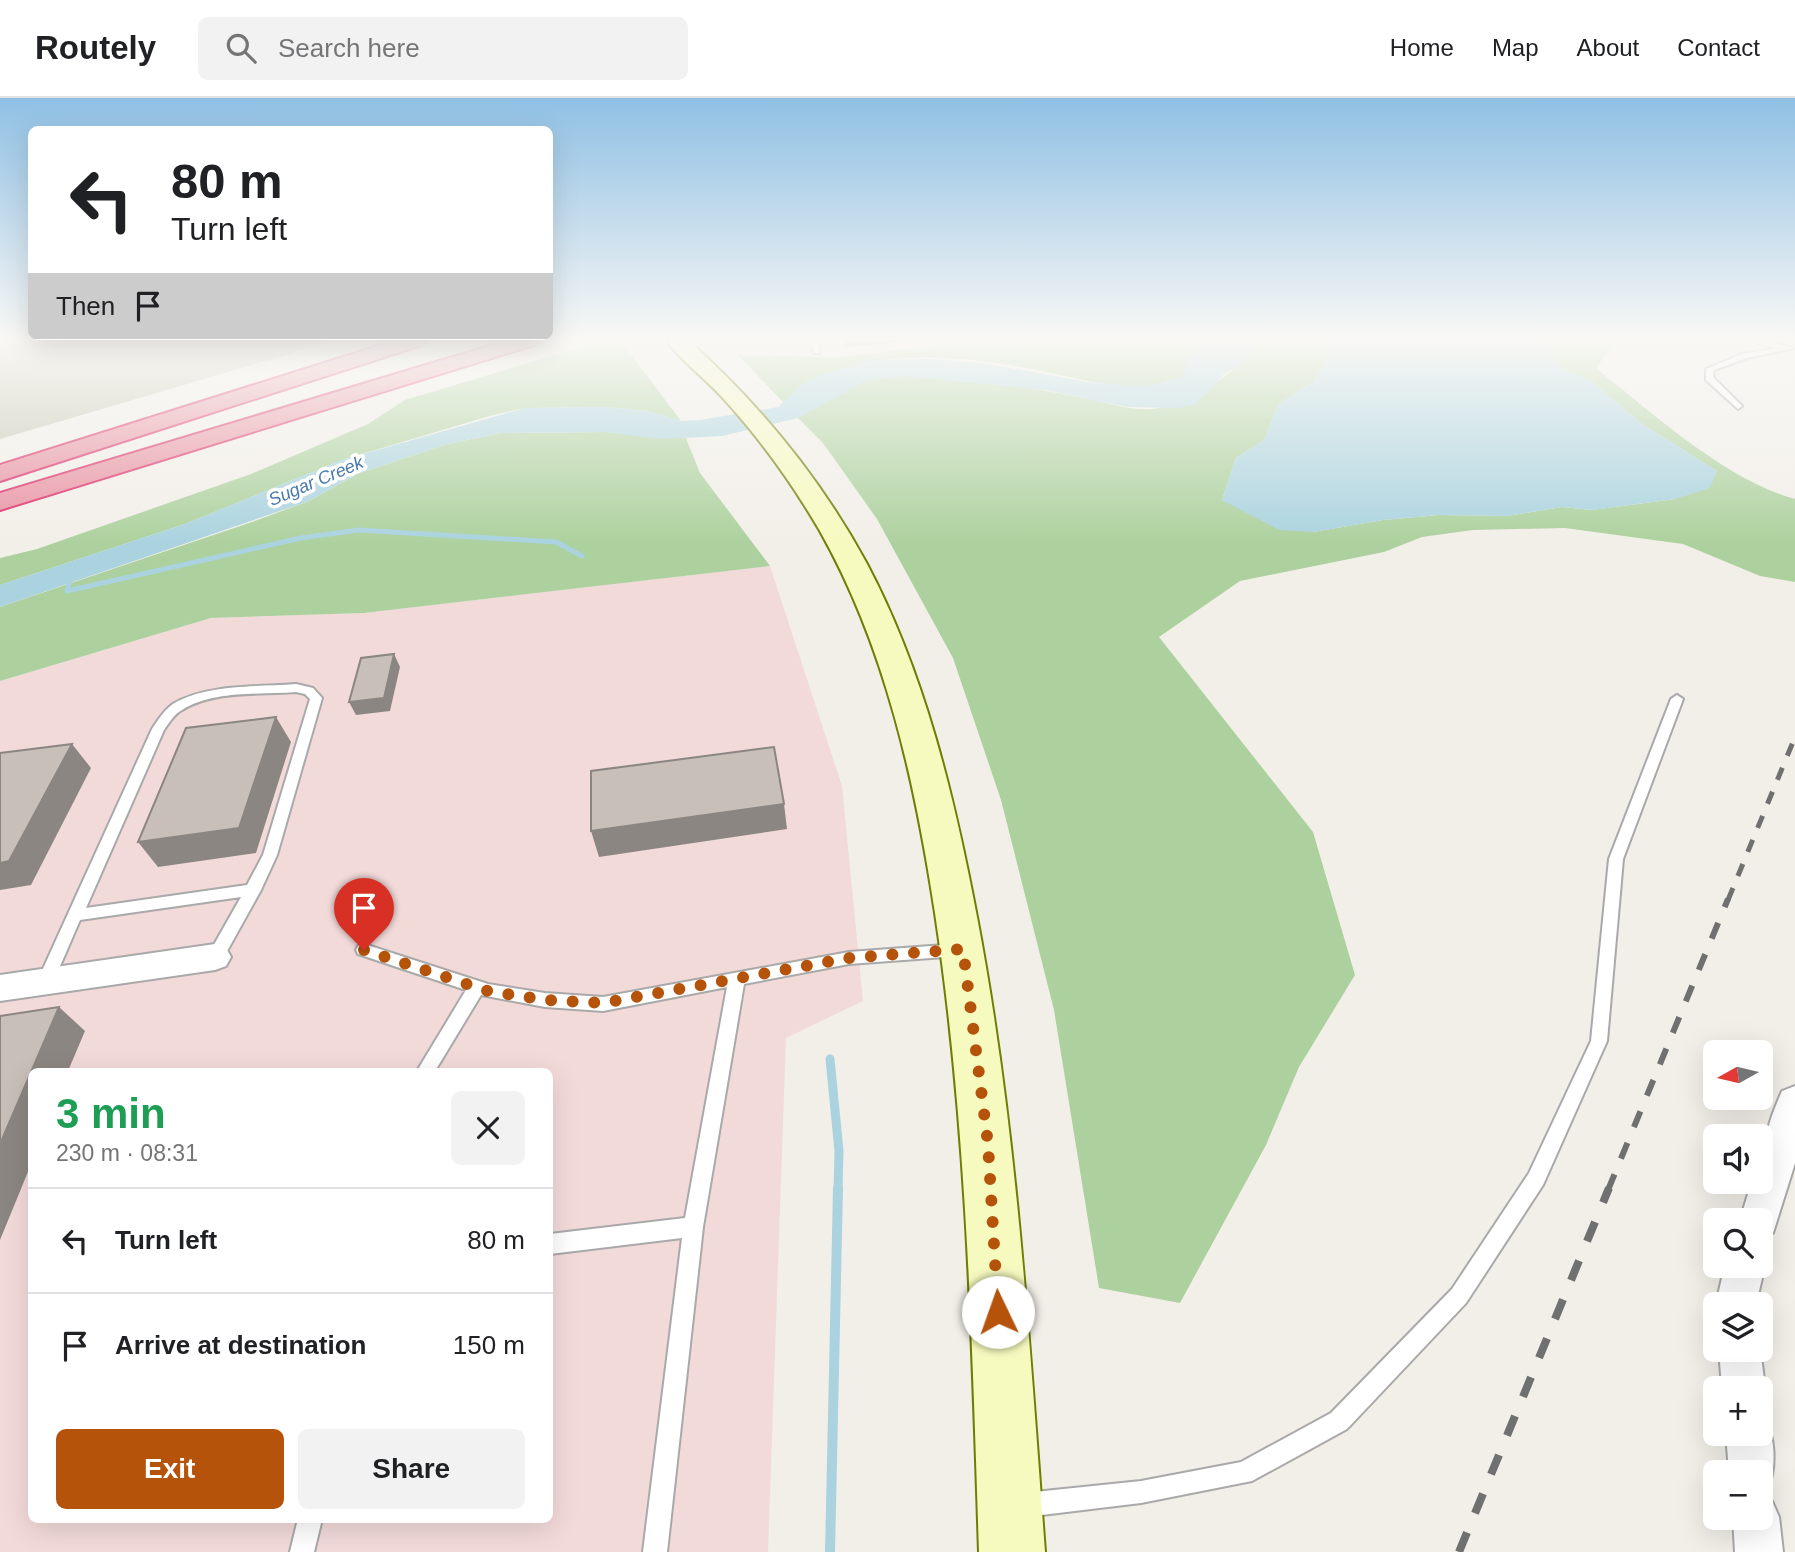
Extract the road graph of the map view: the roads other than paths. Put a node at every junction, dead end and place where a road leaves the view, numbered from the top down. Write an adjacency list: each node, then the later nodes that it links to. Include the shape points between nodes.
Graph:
1 (164, 409): 7 (highway)
2 (179, 409): 7 (highway)
3 (200, 409): 9 (highway)
4 (276, 409): 10 (highway)
5 (305, 409): 11 (highway)
6 (745, 409): 15 (main road, via 798,474 853,565 883,633 910,707 938,812)
7 (55, 443): 8 (highway)
8 (0, 461)
9 (0, 473)
10 (0, 492)
11 (0, 502)
12 (1676, 699): 27 (lane, via 1616,859 1599,1041 1536,1179 1459,1296 1339,1421 1244,1474 1141,1492)
13 (254, 890): 14 (lane); 14 (lane, via 270,855 316,698 309,691 296,688 203,698 181,704 168,714); 17 (lane)
14 (75, 915): 19 (lane)
15 (963, 949): 18 (lane, via 849,958); 27 (main road, via 988,1144)
16 (364, 950): 20 (lane)
17 (215, 957): 19 (street)
18 (737, 979): 20 (lane, via 603,1003 545,1000); 25 (lane)
19 (45, 982): 21 (street)
20 (477, 987): 22 (lane)
21 (0, 988)
22 (428, 1068)
23 (1795, 1102): 24 (street)
24 (1763, 1208)
25 (692, 1227): 26 (lane); 31 (lane)
26 (553, 1244)
27 (1009, 1507): 32 (main road)
28 (309, 1523): 30 (lane)
29 (1757, 1530): 33 (street)
30 (302, 1552)
31 (655, 1552)
32 (1012, 1552)
33 (1759, 1552)

